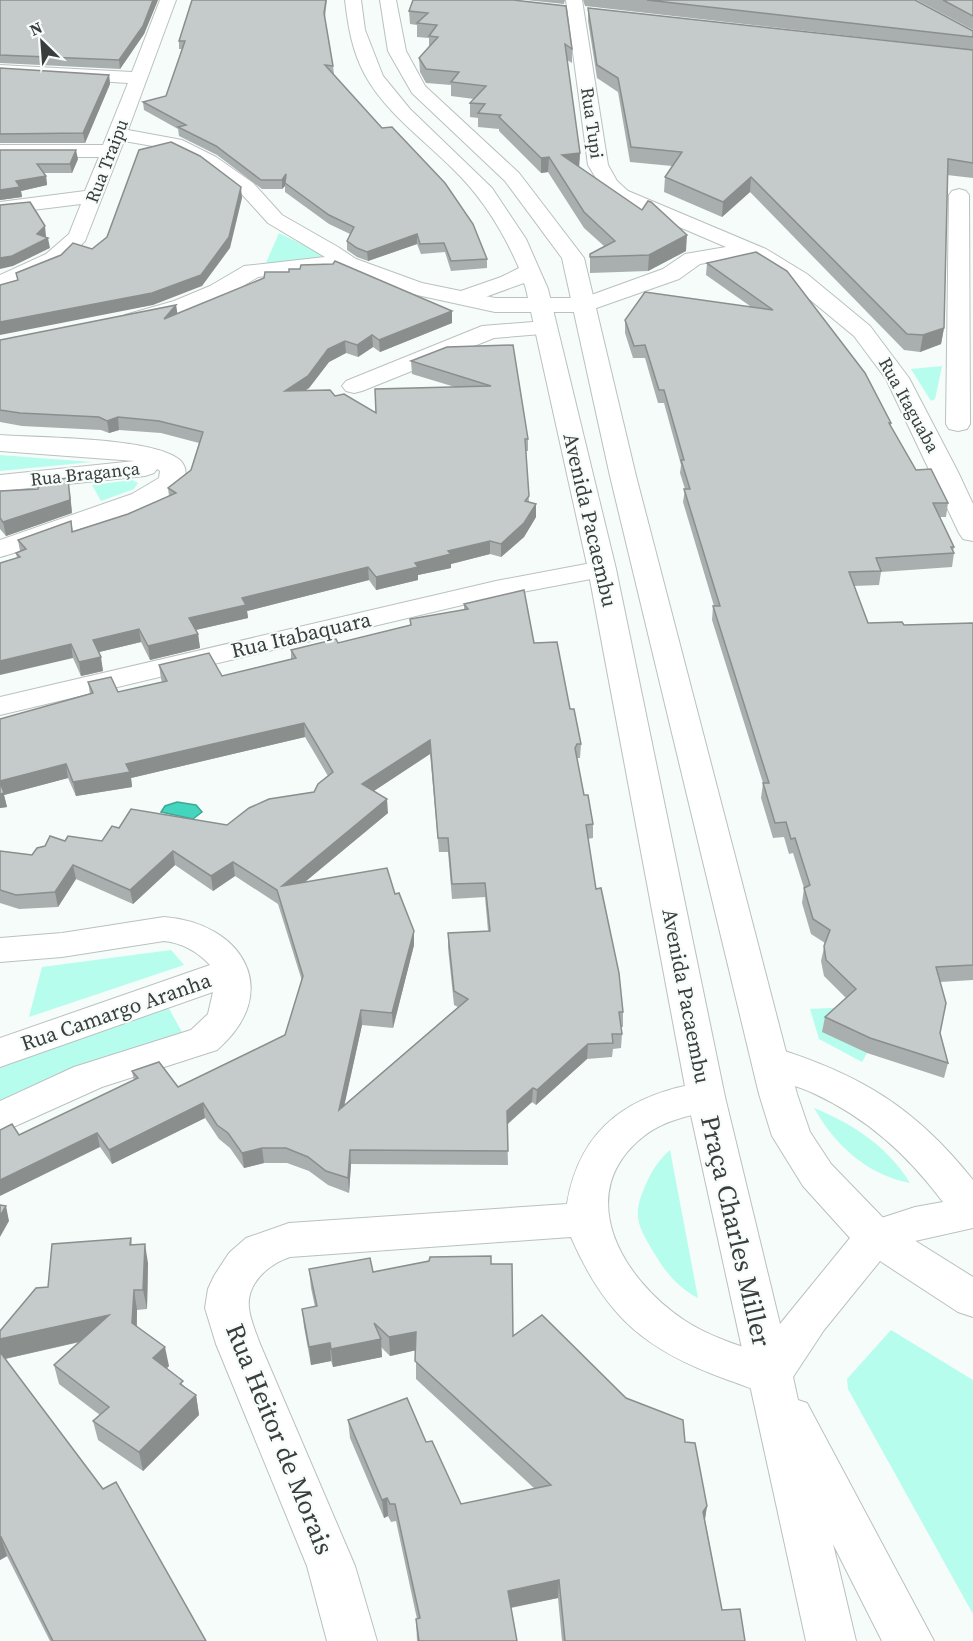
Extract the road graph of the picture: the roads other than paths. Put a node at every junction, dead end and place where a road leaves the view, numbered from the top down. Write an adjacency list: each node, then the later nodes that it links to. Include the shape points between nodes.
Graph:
1 (168, 0): 7 (street, Rua Traipu, via 141,49)
2 (353, 0): 19 (street, Avenida Pacaembu, via 362,48 375,80 399,110 481,188 525,253)
3 (388, 0): 23 (street, Avenida Pacaembu, via 391,27 407,73 432,104 490,153 531,200 573,258)
4 (570, 7): 5 (street); 14 (street, Rua Tupi, via 601,174 621,195)
5 (595, 14)
6 (4, 74): 7 (street)
7 (137, 78): 8 (street, Rua Traipu)
8 (117, 137): 9 (street); 9 (street); 10 (street); 12 (street, Rua Traipu)
9 (182, 148): 15 (street, via 246,187)
10 (0, 151)
11 (959, 195): 27 (street)
12 (94, 196): 13 (street); 21 (street, Rua Traipu, via 78,237 70,246 54,259)
13 (0, 208)
14 (694, 225): 16 (street, Rua Itaguaba); 17 (street, via 698,245)
15 (269, 236): 18 (street, via 331,251); 20 (street)
16 (758, 254): 17 (street, via 726,253); 28 (street, Rua Itaguaba, via 799,279 861,331 897,378)
17 (693, 259): 23 (street, via 671,274)
18 (348, 264): 20 (street, via 315,263); 22 (street, via 416,288)
19 (531, 270): 22 (street); 24 (street, Avenida Pacaembu)
20 (252, 271): 25 (street, via 182,306)
21 (0, 283)
22 (466, 297): 24 (street)
23 (584, 299): 24 (street); 40 (street, Avenida Pacaembu, via 623,476)
24 (542, 310): 26 (street); 35 (street, Avenida Pacaembu)
25 (117, 323)
26 (354, 386)
27 (958, 424): 28 (street, via 944,432); 31 (street, via 959,456)
28 (922, 428): 31 (street, Rua Itaguaba)
29 (0, 443): 30 (street, via 132,452)
30 (171, 466): 32 (street, Rua Bragança); 34 (street, via 173,478 153,494)
31 (945, 472): 33 (street, Rua Itaguaba)
32 (0, 483)
33 (973, 533)
34 (0, 549)
35 (603, 569): 36 (street, Rua Itabaquara, via 496,590); 41 (street, Avenida Pacaembu)
36 (0, 706)
37 (0, 950): 38 (street, via 175,930 219,952)
38 (232, 971): 39 (street, Rua Camargo Aranha); 42 (street, via 229,1009 219,1028 204,1040 88,1077)
39 (0, 1053)
40 (772, 1061): 43 (street, via 829,1084 890,1120 933,1161); 45 (street, via 792,1136 817,1175)
41 (706, 1097): 44 (street, Praça Charles Miller, via 686,1098 644,1115 611,1143 591,1183); 47 (street, Praça Charles Miller)
42 (0, 1118)
43 (973, 1211): 45 (street)
44 (586, 1219): 47 (street, Praça Charles Miller, via 596,1248 618,1282 658,1326 713,1354); 48 (street, Rua Heitor de Morais, via 289,1240 261,1250 244,1265 229,1289 227,1308 238,1344 331,1566)
45 (875, 1237): 46 (street); 47 (street)
46 (973, 1299)
47 (769, 1375): 49 (street, Praça Charles Miller); 50 (street)
48 (352, 1641)
49 (831, 1641)
50 (909, 1641)

